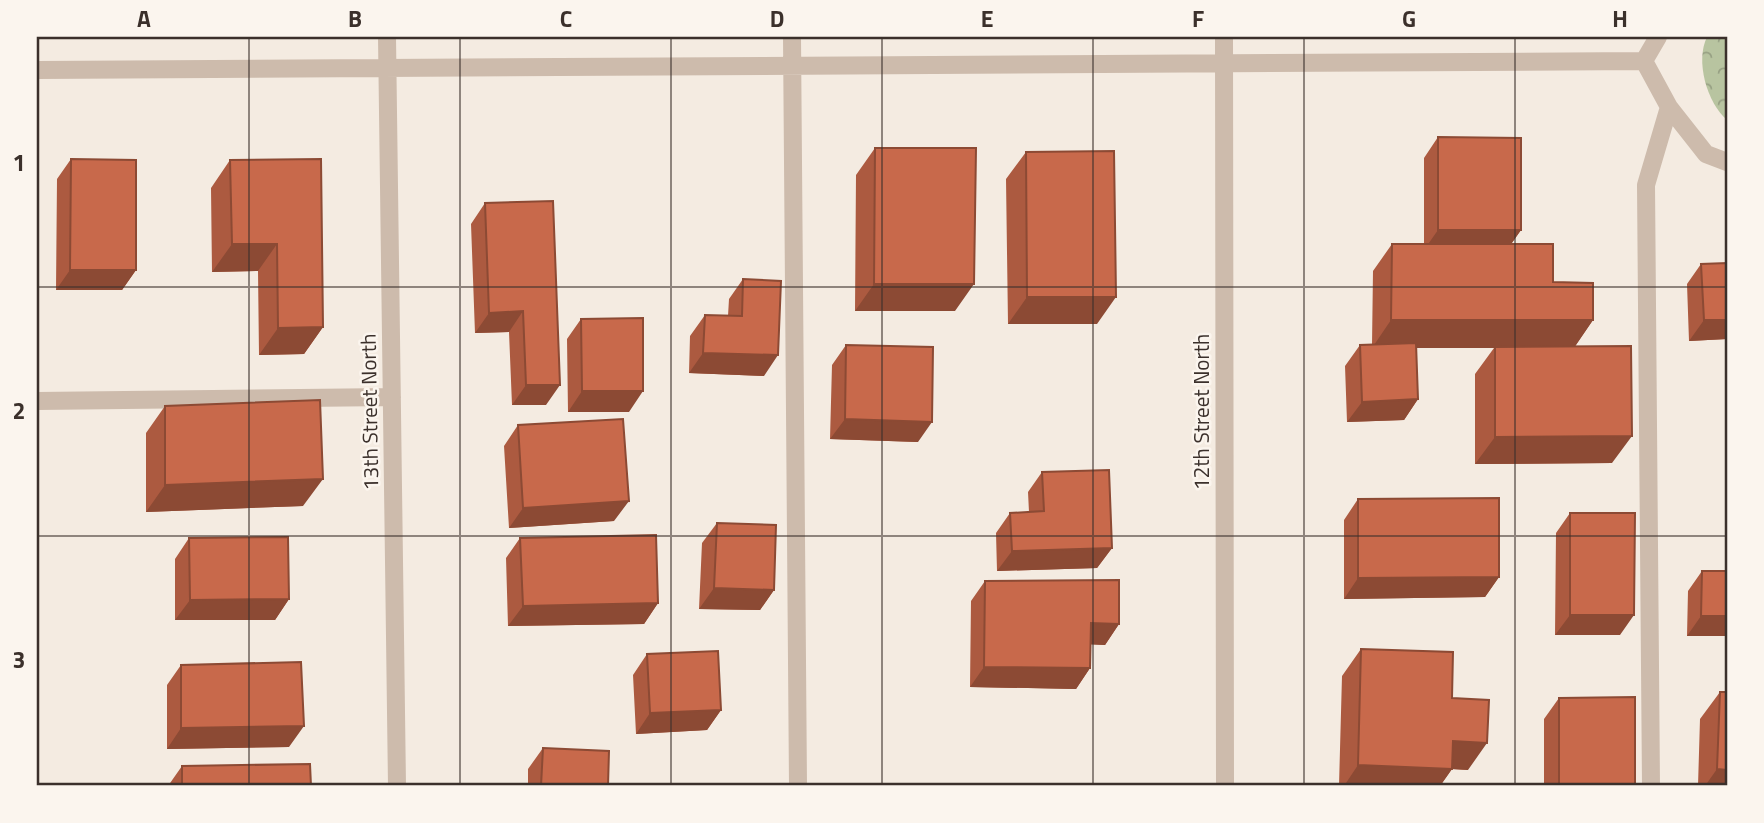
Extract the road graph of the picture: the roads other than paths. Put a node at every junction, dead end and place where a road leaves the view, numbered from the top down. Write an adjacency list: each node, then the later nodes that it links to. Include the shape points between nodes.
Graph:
1 (387, 37): 8 (street, 13th Street North)
2 (792, 37): 7 (street)
3 (1224, 37): 6 (street, 12th Street North)
4 (1658, 37): 5 (street)
5 (1644, 61): 6 (street); 10 (street)
6 (1225, 64): 7 (street); 16 (street, 12th Street North)
7 (793, 66): 8 (street); 15 (street)
8 (388, 68): 9 (street); 12 (street, 13th Street North)
9 (37, 70)
10 (1669, 107): 11 (street, via 1706,154); 17 (street, via 1646,185)
11 (1727, 162)
12 (392, 397): 13 (street); 14 (street, 13th Street North)
13 (37, 401)
14 (397, 786)
15 (798, 786)
16 (1225, 786)
17 (1651, 786)

